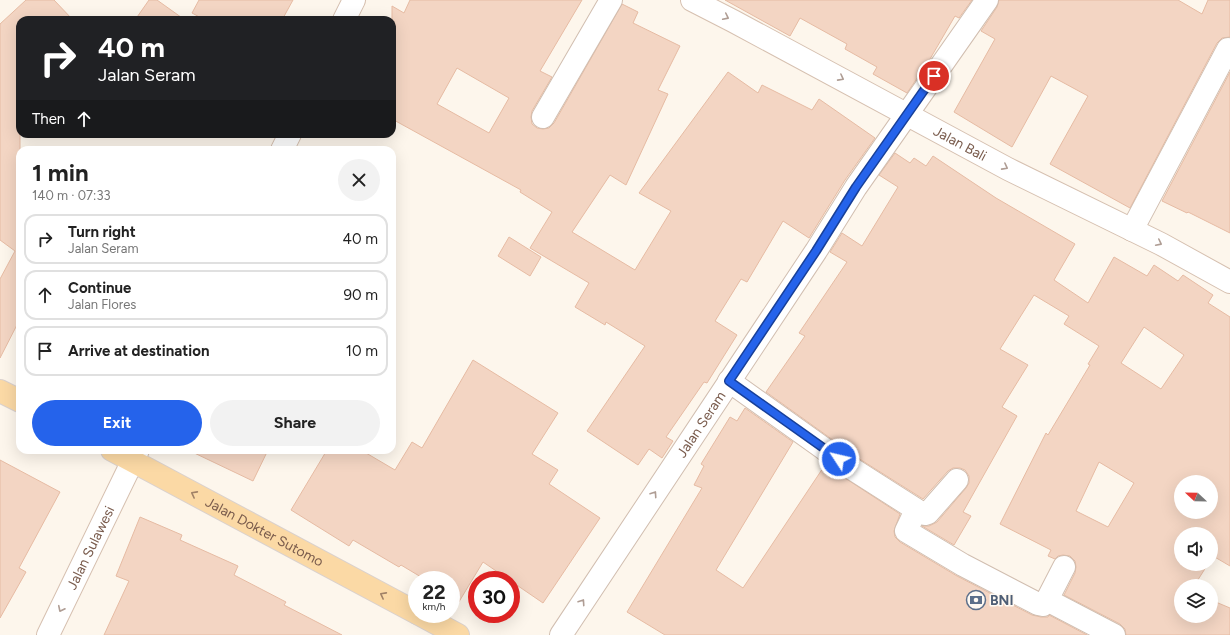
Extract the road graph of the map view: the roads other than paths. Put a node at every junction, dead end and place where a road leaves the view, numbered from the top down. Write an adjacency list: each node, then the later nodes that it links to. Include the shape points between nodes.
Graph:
1 (354, 0): 5 (street)
2 (611, 0): 8 (street)
3 (692, 0): 7 (street, Jalan Bali, one-way to 7)
4 (987, 0): 7 (street, Jalan Seram)
5 (346, 16)
6 (1228, 49): 9 (street)
7 (907, 114): 9 (street, Jalan Bali, one-way to 9, via 1008,169); 11 (street, Jalan Seram)
8 (543, 117)
9 (1132, 230): 10 (street, Jalan Bali, one-way to 10)
10 (1230, 282)
11 (729, 381): 16 (street, via 851,468); 23 (street, Jalan Seram, one-way to 11)
12 (0, 390): 13 (main road)
13 (16, 399)
14 (136, 455): 19 (main road, Jalan Dokter Sutomo, one-way to 14); 21 (street, Jalan Sulawesi, one-way to 21)
15 (957, 480): 16 (street, via 928,513)
16 (916, 510): 18 (street, via 907,532 1038,604 1043,605)
17 (1064, 567): 18 (street)
18 (1047, 600): 24 (street)
19 (408, 608)
20 (435, 623): 22 (main road, Jalan Dokter Sutomo)
21 (48, 635)
22 (458, 635)
23 (561, 635)
24 (1114, 635)

